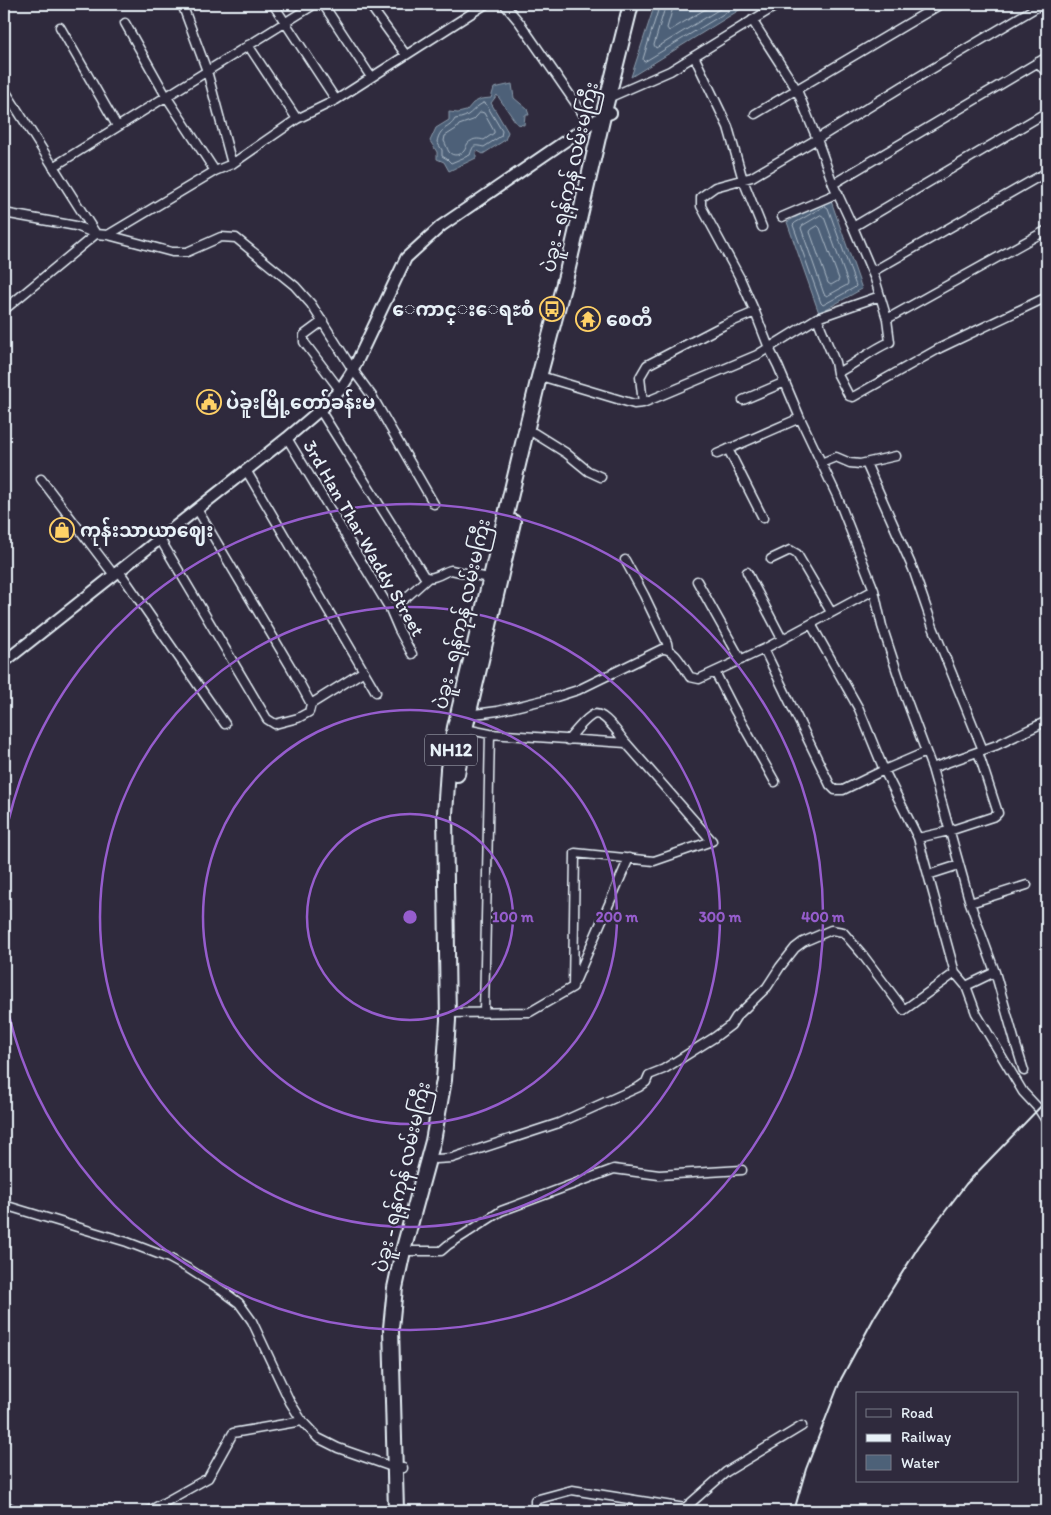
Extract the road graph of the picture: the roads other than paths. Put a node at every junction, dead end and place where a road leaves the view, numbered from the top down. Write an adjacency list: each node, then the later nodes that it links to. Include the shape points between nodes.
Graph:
1 (182, 4): 22 (street)
2 (273, 4): 14 (street)
3 (315, 4): 14 (street)
4 (323, 4): 24 (street)
5 (368, 4): 18 (street)
6 (486, 4): 18 (street)
7 (504, 4): 35 (street)
8 (631, 4): 28 (highway, ပဲခူး - ရန်ကုန် လမ်းမကြီး / NH12)
9 (638, 4): 28 (highway, ပဲခူး - ရန်ကုန် လမ်းမကြီး / NH12)
10 (779, 4): 13 (street)
11 (941, 4): 26 (street)
12 (1042, 4): 37 (street)
13 (752, 20): 19 (street); 26 (street)
14 (285, 22): 17 (street); 29 (street)
15 (125, 23): 27 (street)
16 (60, 27): 36 (street)
17 (248, 45): 22 (street); 34 (street)
18 (406, 55): 24 (street)
19 (694, 56): 28 (street, via 670,71); 42 (street, via 728,127)
20 (1047, 57): 21 (street)
21 (1038, 62): 23 (street); 43 (street)
22 (207, 71): 27 (street); 38 (street)
23 (1047, 74)
24 (371, 77): 29 (street)
25 (4, 89): 30 (street)
26 (797, 90): 33 (street); 37 (street)
27 (166, 96): 36 (street); 40 (street)
28 (612, 96): 32 (highway, ပဲခူး - ရန်ကုန် လမ်းမကြီး / NH12)
29 (336, 100): 34 (street)
30 (7, 102): 39 (street)
31 (1047, 112): 48 (street)
32 (607, 114): 35 (street); 63 (highway, ပဲခူး - ရန်ကုန် လမ်းမကြီး / NH12, via 574,273); 89 (highway, ပဲခူး - ရန်ကုန် လမ်းမကြီး / NH12, via 538,377)
33 (755, 114)
34 (297, 119): 38 (street)
35 (590, 124): 61 (street, via 441,226 406,258)
36 (117, 126): 39 (street)
37 (817, 139): 42 (street); 43 (street)
38 (232, 164): 40 (street)
39 (53, 167): 50 (street)
40 (215, 172): 51 (street)
41 (1047, 172): 52 (street)
42 (743, 180): 47 (street); 56 (street, via 715,187 701,197 701,206)
43 (833, 184): 44 (street)
44 (838, 193): 46 (street); 48 (street)
45 (4, 213): 50 (street, via 76,226)
46 (782, 217)
47 (762, 227)
48 (854, 227): 52 (street)
49 (1047, 230): 58 (street)
50 (96, 234): 51 (street); 55 (street)
51 (108, 235): 59 (street, via 172,252 187,252 220,237 236,238 295,286)
52 (872, 272): 53 (street)
53 (880, 296): 57 (street); 58 (street)
54 (1047, 297): 62 (street, via 940,348 854,397 849,396)
55 (4, 310)
56 (755, 312): 60 (street); 67 (street, via 647,366 640,377)
57 (817, 318): 60 (street); 62 (street)
58 (887, 319): 62 (street, via 890,342)
59 (323, 321): 61 (street); 65 (street, via 304,335 304,342)
60 (769, 348): 64 (street); 67 (street)
61 (353, 370): 65 (street); 80 (street, via 372,396)
62 (838, 373)
63 (547, 378): 67 (street, via 634,404); 70 (highway, ပဲခူး - ရန်ကုန် လမ်းမကြီး / NH12)
64 (785, 382): 66 (street); 69 (street)
65 (340, 390): 68 (street)
66 (743, 400)
67 (643, 403)
68 (320, 410): 71 (street); 88 (street)
69 (800, 418): 72 (street); 76 (street)
70 (534, 433): 78 (street); 89 (highway, ပဲခူး - ရန်ကုန် လမ်းမကြီး / NH12)
71 (287, 438): 77 (street); 92 (street, 3rd Han Thar Waddy Street)
72 (728, 449): 73 (street); 82 (street)
73 (717, 454)
74 (896, 456): 75 (street)
75 (866, 462): 76 (street, via 850,463 836,457); 112 (street, via 913,569)
76 (821, 463): 91 (street)
77 (246, 470): 81 (street); 101 (street)
78 (601, 477)
79 (41, 479): 87 (street)
80 (434, 504)
81 (197, 509): 83 (street); 104 (street)
82 (763, 518)
83 (160, 539): 87 (street); 104 (street, via 266,719 274,724 298,718 309,712)
84 (771, 559): 93 (street, via 790,550 797,554)
85 (625, 560): 96 (street)
86 (746, 572): 95 (street)
87 (117, 573): 100 (street); 107 (street)
88 (428, 578): 89 (street, via 451,570); 92 (street)
89 (495, 579): 105 (highway, ပဲခူး - ရန်ကုန် လမ်းမကြီး / NH12)
90 (697, 581): 99 (street)
91 (874, 590): 93 (street); 113 (street, via 882,626)
92 (390, 609): 98 (street, 3rd Han Thar Waddy Street)
93 (832, 612): 94 (street)
94 (811, 624): 95 (street); 115 (street, via 859,709)
95 (782, 640): 97 (street)
96 (668, 649): 102 (street, via 690,677 699,679); 105 (street, via 556,698)
97 (764, 649): 99 (street); 115 (street, via 830,786 843,790)
98 (412, 654)
99 (741, 660): 102 (street)
100 (4, 662)
101 (364, 670): 103 (street); 104 (street)
102 (715, 672): 116 (street)
103 (376, 692)
104 (311, 704)
105 (463, 715): 108 (highway, ပဲခူး - ရန်ကုန် လမ်းမကြီး / NH12); 129 (highway, ပဲခူး - ရန်ကုန် လမ်းမကြီး / NH12, via 448,769 445,814)
106 (1047, 721): 112 (street)
107 (225, 724)
108 (465, 730): 109 (street); 129 (highway, ပဲခူး - ရန်ကုန် လမ်းမကြီး / NH12, via 453,815)
109 (490, 734): 110 (street); 128 (street)
110 (568, 740): 111 (street); 111 (street, via 592,714 599,713)
111 (626, 743): 119 (street, via 712,841 654,861)
112 (981, 751): 114 (street); 117 (street, via 998,813)
113 (926, 752): 114 (street); 115 (street)
114 (932, 768): 117 (street)
115 (884, 770): 118 (street)
116 (775, 782)
117 (949, 831): 118 (street); 120 (street)
118 (918, 838): 121 (street)
119 (629, 858): 127 (street); 127 (street, via 575,853)
120 (959, 865): 121 (street); 123 (street)
121 (928, 875): 125 (street)
122 (1027, 885): 123 (street)
123 (970, 903): 124 (street)
124 (995, 972): 126 (street); 130 (street)
125 (955, 973): 126 (street); 132 (street, via 904,1010 843,932 831,930 795,948 767,987 731,1024 664,1069 649,1075 639,1087 542,1129 452,1158)
126 (966, 986): 131 (street, via 976,1013 1023,1092)
127 (573, 987): 128 (street, via 530,1012)
128 (484, 1012): 129 (street)
129 (451, 1013): 132 (highway, ပဲခူး - ရန်ကုန် လမ်းမကြီး / NH12, via 452,1080); 135 (highway, ပဲခူး - ရန်ကုန် လမ်းမကြီး / NH12, via 433,1141)
130 (1024, 1070)
131 (1047, 1122)
132 (436, 1159): 135 (highway, ပဲခူး - ရန်ကုန် လမ်းမကြီး / NH12)
133 (742, 1170): 135 (street, via 660,1175 614,1169 501,1211 441,1251)
134 (4, 1205): 136 (street, via 169,1258 239,1303 252,1321)
135 (407, 1251): 138 (highway, ပဲခူး - ရန်ကုန် လမ်းမကြီး / NH12, via 395,1288 391,1328)
136 (302, 1422): 138 (street, via 318,1438 338,1448); 141 (street, via 233,1432 208,1478)
137 (802, 1426): 144 (street, via 726,1472 685,1508 572,1490 535,1500)
138 (399, 1468): 142 (highway, ပဲခူး - ရန်ကုန် လမ်းမကြီး / NH12); 143 (highway, ပဲခူး - ရန်ကုန် လမ်းမကြီး / NH12)
139 (4, 1505): 140 (street)
140 (16, 1511)
141 (150, 1511)
142 (396, 1511)
143 (403, 1511)
144 (534, 1511)

